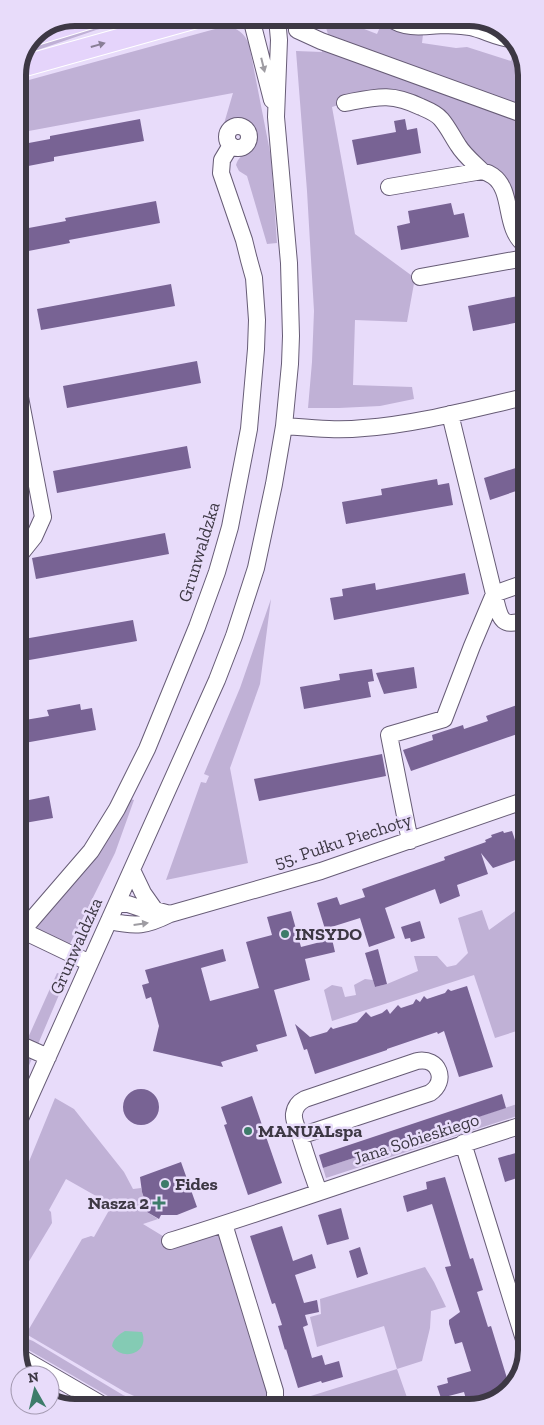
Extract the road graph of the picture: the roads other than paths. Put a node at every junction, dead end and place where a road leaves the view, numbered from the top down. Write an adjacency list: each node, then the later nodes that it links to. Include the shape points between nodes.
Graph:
1 (166, 26): 7 (main road, one-way to 1)
2 (253, 26): 10 (street, Grunwaldzka, one-way to 10)
3 (278, 26): 10 (street, Grunwaldzka)
4 (452, 26): 5 (street)
5 (472, 26)
6 (297, 30): 9 (street)
7 (28, 65)
8 (345, 103): 12 (street, via 380,96 412,102 439,116 464,153)
9 (518, 113)
10 (276, 117): 19 (street, Grunwaldzka, via 289,263 291,336)
11 (232, 145): 31 (street, Grunwaldzka, via 223,157 220,171 254,278 257,320 248,429 230,527 193,635 147,749 117,809 77,869)
12 (482, 171): 13 (street); 14 (street, via 494,176 500,184)
13 (389, 188)
14 (518, 239)
15 (518, 259): 16 (street)
16 (420, 277)
17 (518, 399): 18 (street)
18 (450, 414): 19 (street, via 362,429); 23 (street)
19 (284, 426): 27 (street, Grunwaldzka, via 256,568 234,636)
20 (26, 429): 21 (street, via 43,517)
21 (26, 547)
22 (518, 585): 23 (street)
23 (494, 594): 24 (street, via 503,620 511,624); 26 (street, via 444,719 389,735)
24 (518, 622)
25 (518, 803): 26 (street, 55. Pułku Piechoty)
26 (410, 841): 29 (street, 55. Pułku Piechoty, via 321,871)
27 (132, 870): 28 (street, Grunwaldzka); 29 (street, via 143,893)
28 (116, 904): 29 (street, 55. Pułku Piechoty); 30 (street, Grunwaldzka)
29 (162, 912): 30 (street, 55. Pułku Piechoty, one-way to 29, via 134,926 152,923)
30 (110, 920): 33 (street, Grunwaldzka)
31 (26, 925)
32 (26, 932): 33 (street)
33 (90, 963): 35 (street, Grunwaldzka)
34 (26, 1047): 35 (street)
35 (48, 1057): 36 (street, Grunwaldzka)
36 (26, 1106)
37 (518, 1126): 39 (street, Jana Sobieskiego)
38 (300, 1136): 38 (street, via 294,1111 305,1099 417,1061 429,1061 438,1068 440,1080 430,1093); 40 (street)
39 (463, 1143): 40 (street, Jana Sobieskiego); 43 (street)
40 (318, 1192): 41 (street, Jana Sobieskiego)
41 (224, 1224): 42 (street, Jana Sobieskiego); 46 (street)
42 (170, 1241)
43 (518, 1320)
44 (28, 1362): 45 (street)
45 (92, 1399)
46 (275, 1399)

